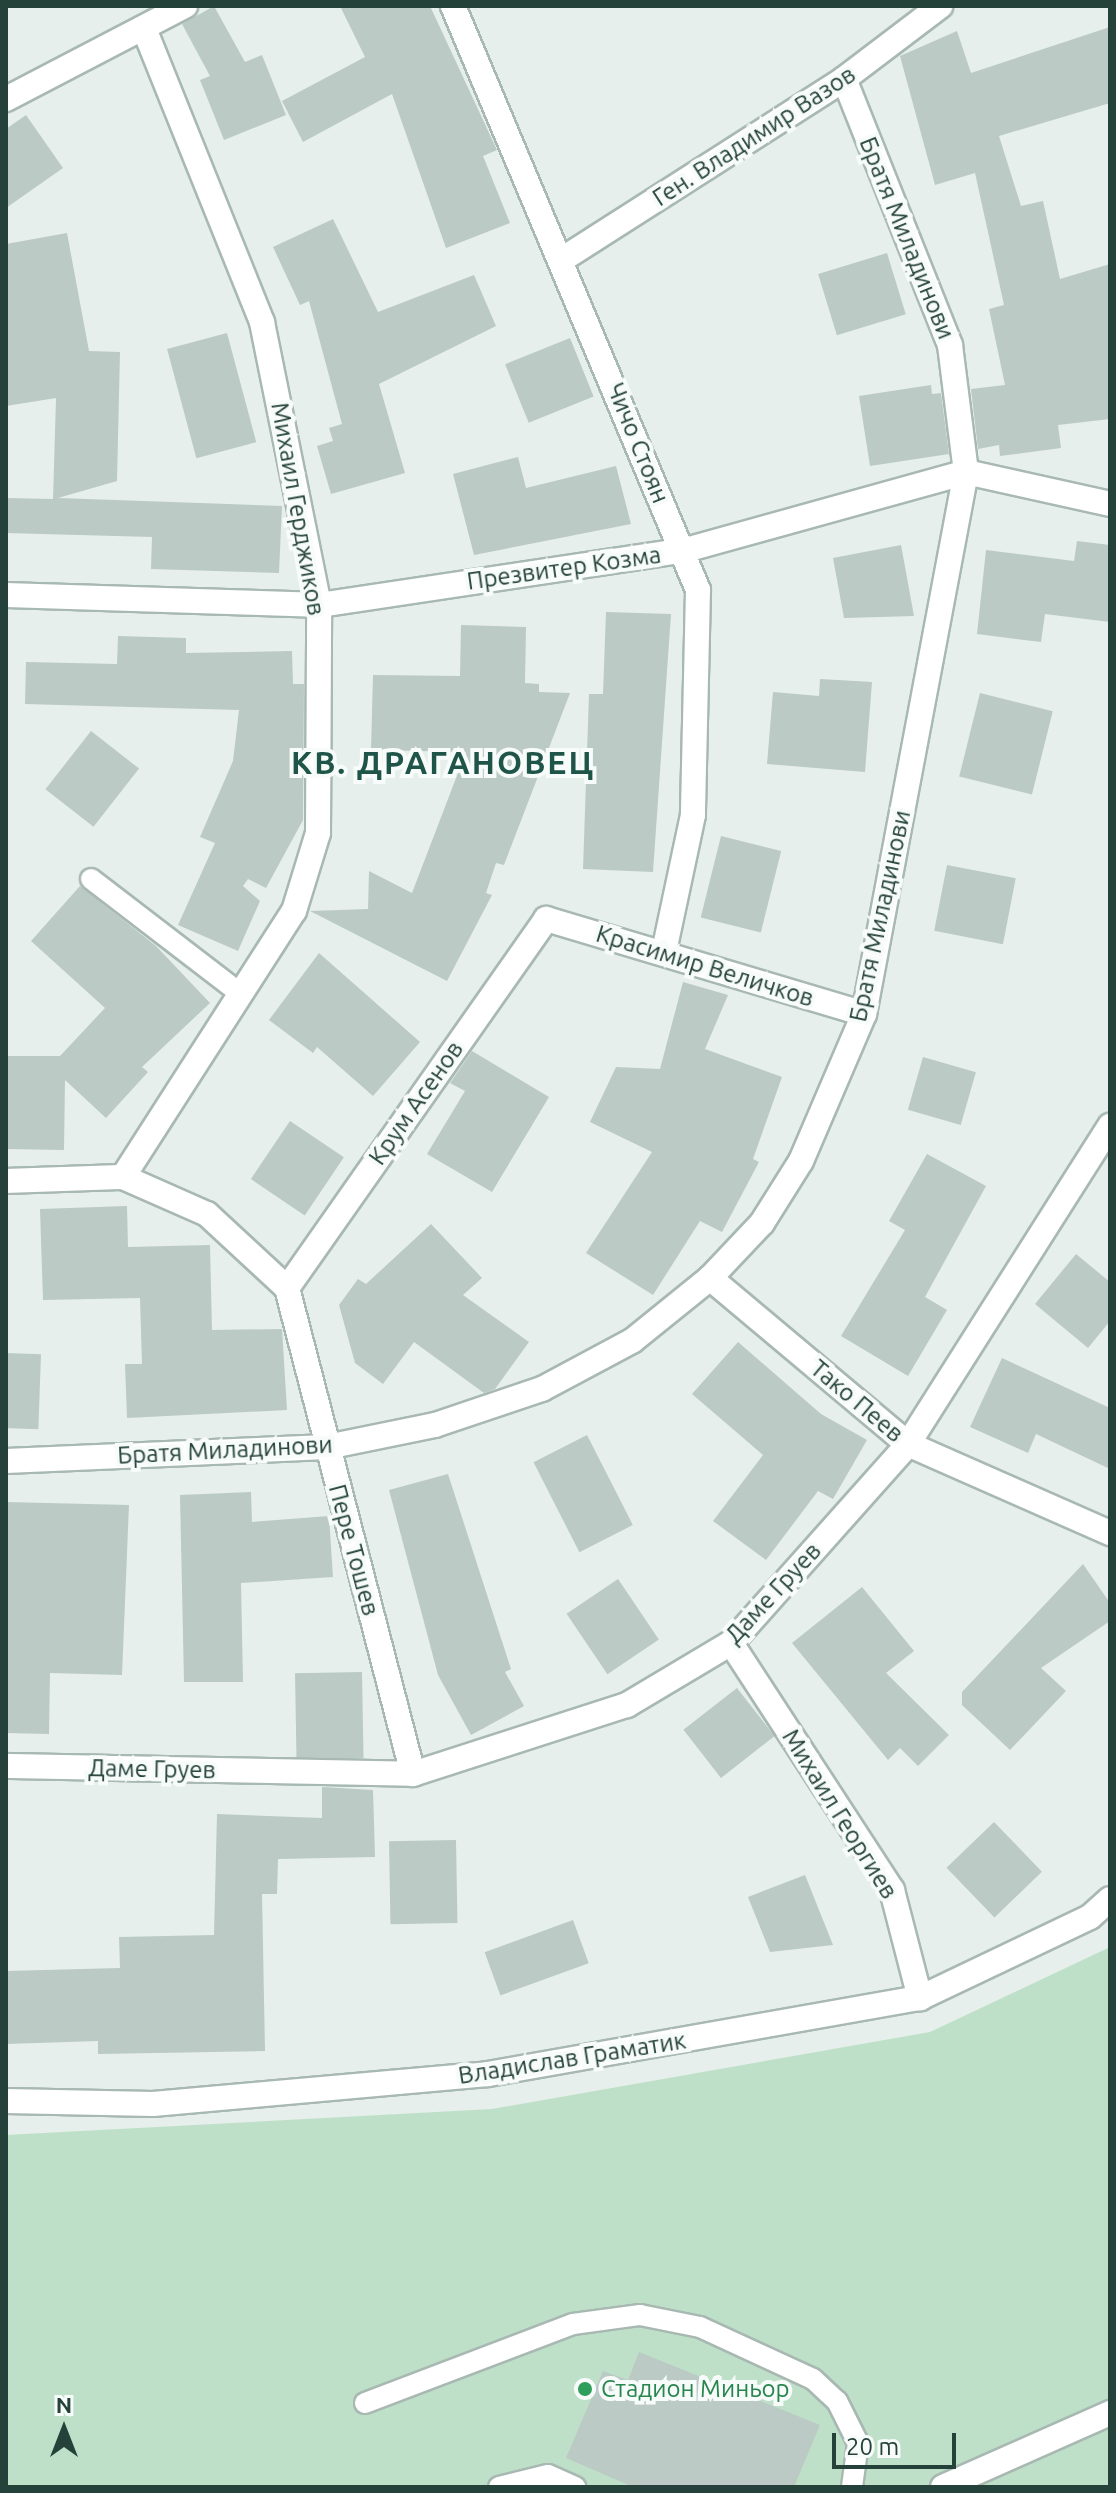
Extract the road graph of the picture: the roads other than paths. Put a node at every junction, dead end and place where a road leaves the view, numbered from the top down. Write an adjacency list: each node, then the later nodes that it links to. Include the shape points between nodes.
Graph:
1 (185, 6): 4 (street)
2 (453, 6): 7 (street, Чичо Стоян)
3 (940, 6): 5 (street, Ген. Владимир Вазов)
4 (145, 31): 6 (street); 12 (street, Михаил Герджиков, via 262,322)
5 (844, 79): 7 (street, Ген. Владимир Вазов); 8 (street, Братя Миладинови, via 950,345)
6 (6, 99)
7 (563, 259): 10 (street, Чичо Стоян)
8 (966, 472): 9 (street, Презвитер Козма); 10 (street, Презвитер Козма); 17 (street, Братя Миладинови)
9 (1110, 504)
10 (682, 551): 12 (street, Презвитер Козма); 15 (street, Чичо Стоян, via 698,590 693,815)
11 (6, 595): 12 (street, Презвитер Козма)
12 (319, 605): 16 (street, Михаил Герджиков, via 318,833 294,911)
13 (91, 879): 16 (lane)
14 (546, 919): 15 (street, Красимир Величков); 22 (street, Крум Асенов)
15 (664, 951): 17 (street, Красимир Величков)
16 (241, 994): 19 (street, Михаил Герджиков)
17 (864, 1014): 21 (street, Братя Миладинови, via 801,1161 762,1223)
18 (1110, 1126): 23 (street, Даме Груев)
19 (123, 1177): 20 (street); 22 (street, via 207,1214)
20 (6, 1181)
21 (710, 1278): 23 (street, Тако Пеев); 24 (street, Братя Миладинови, via 632,1341 542,1389 435,1425)
22 (287, 1288): 24 (street, Пере Тошев)
23 (908, 1444): 26 (street, Тако Пеев); 27 (street, Даме Груев)
24 (327, 1447): 25 (street, Братя Миладинови); 29 (street, Пере Тошев)
25 (6, 1461)
26 (1110, 1533)
27 (731, 1643): 29 (street, Даме Груев, via 627,1705); 31 (street, Михаил Георгиев, via 892,1890)
28 (6, 1766): 29 (street, Даме Груев)
29 (413, 1774)
30 (1110, 1899): 31 (street, Владислав Граматик, via 1090,1917)
31 (920, 1998): 32 (street, Владислав Граматик, via 488,2074 153,2104)
32 (6, 2101)
33 (365, 2403): 37 (lane, via 573,2324 640,2315 700,2327 813,2379 837,2401 858,2443)
34 (1110, 2413): 38 (street)
35 (499, 2487): 36 (lane, via 548,2475)
36 (575, 2487)
37 (852, 2487)
38 (943, 2487)

